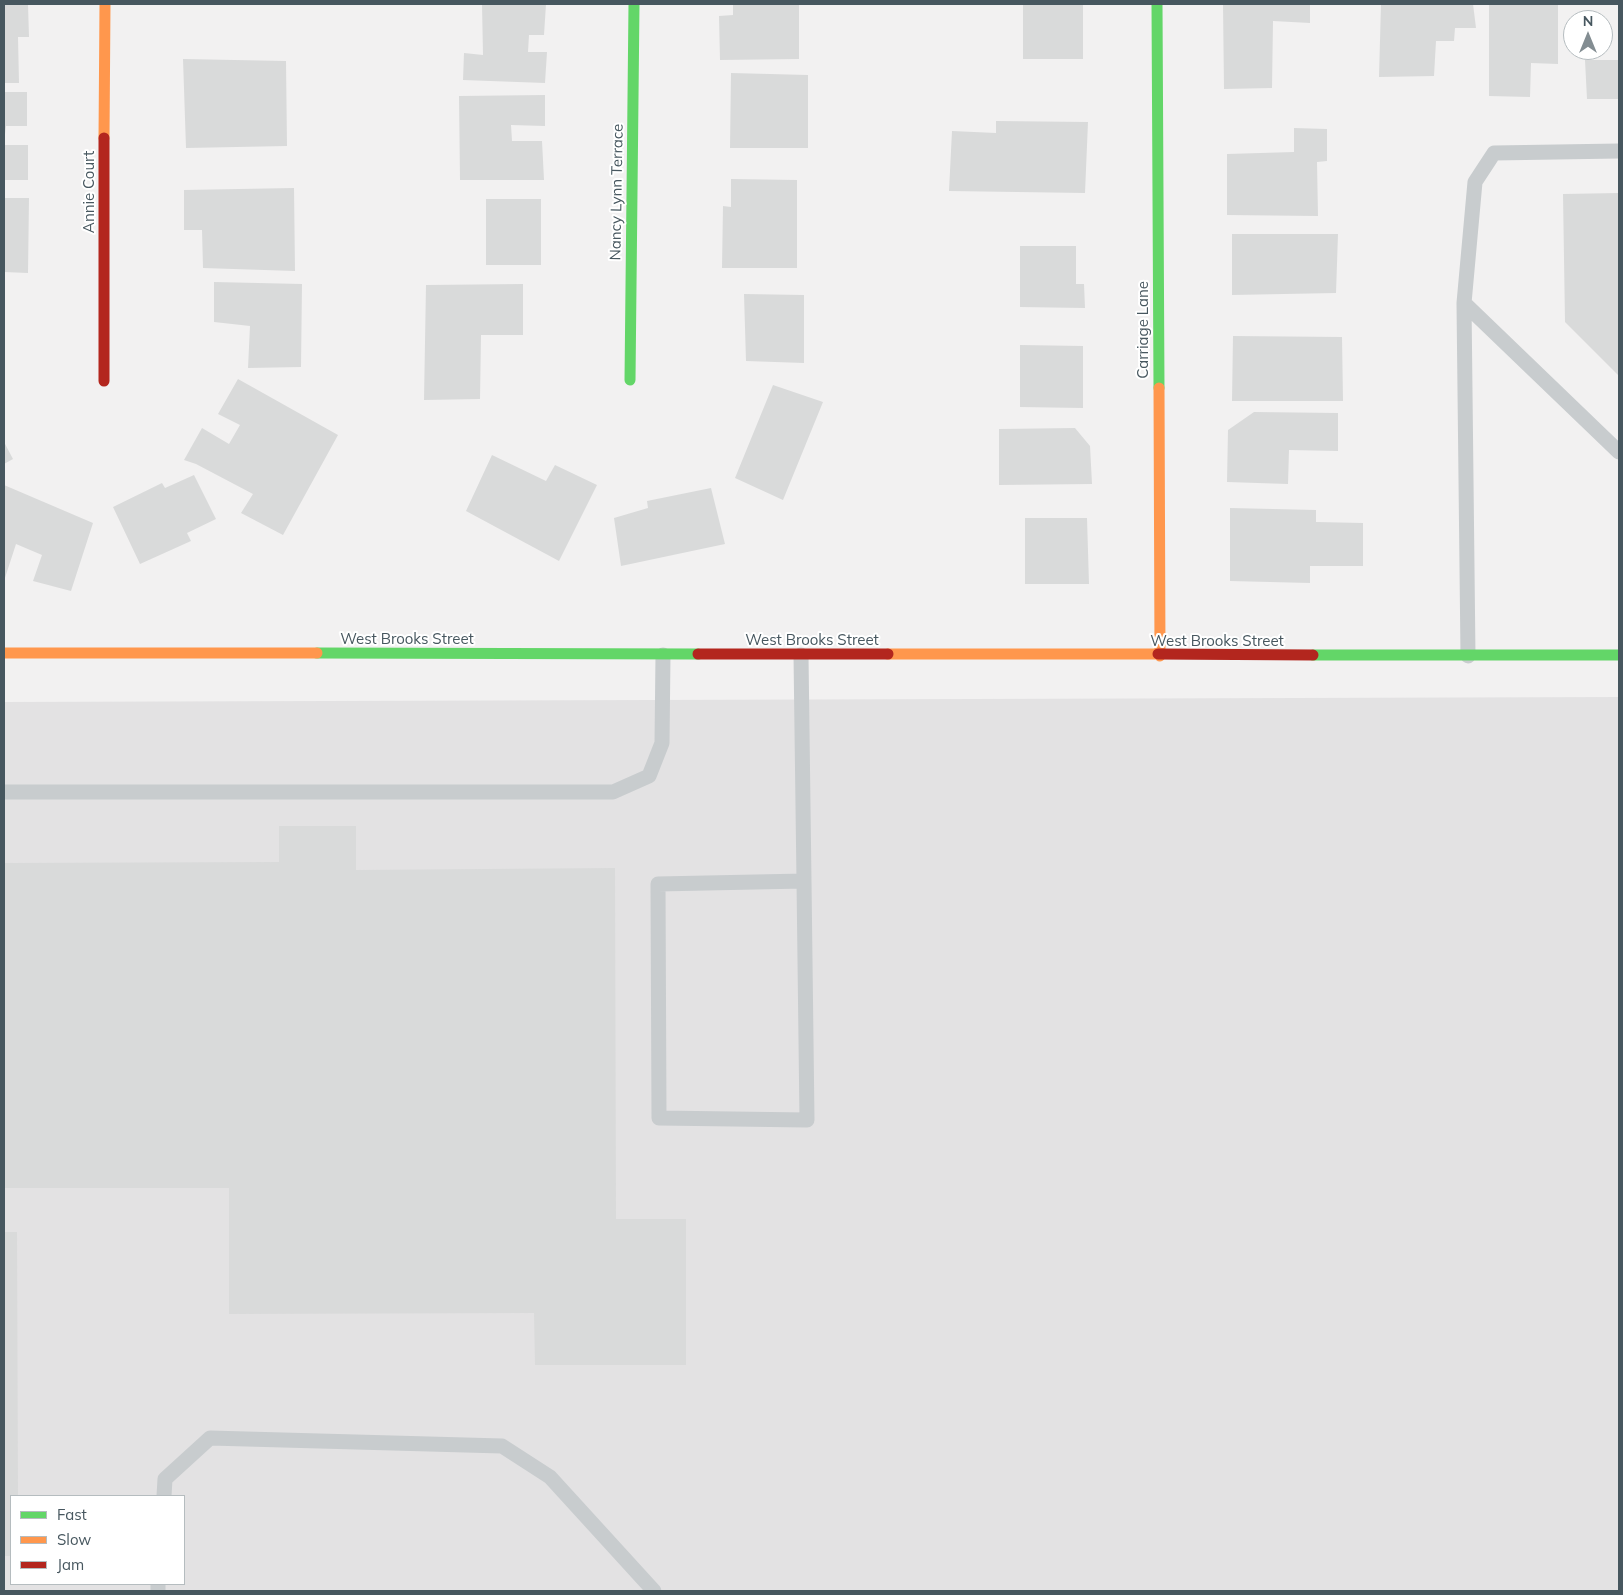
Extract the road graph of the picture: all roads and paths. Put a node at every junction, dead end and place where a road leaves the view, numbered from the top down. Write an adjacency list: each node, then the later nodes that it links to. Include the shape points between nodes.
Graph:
1 (105, 4): 7 (street, Annie Court)
2 (634, 4): 6 (street, Nancy Lynn Terrace)
3 (1157, 4): 13 (street, Carriage Lane)
4 (1619, 151): 5 (lane, via 1494,152 1475,182)
5 (1464, 303): 8 (lane); 14 (lane)
6 (630, 380)
7 (104, 381)
8 (1619, 452)
9 (4, 653): 10 (street, West Brooks Street)
10 (663, 654): 11 (street, West Brooks Street); 15 (lane, via 662,743 649,776 613,792)
11 (801, 655): 13 (street, West Brooks Street); 16 (lane)
12 (1619, 655): 14 (street, West Brooks Street)
13 (1160, 656): 14 (street, West Brooks Street)
14 (1468, 656)
15 (4, 792)
16 (804, 881): 16 (lane, via 658,884 659,1118 806,1120)
17 (164, 1495): 18 (lane, via 165,1479 210,1438 502,1446 550,1477)
18 (654, 1591)

